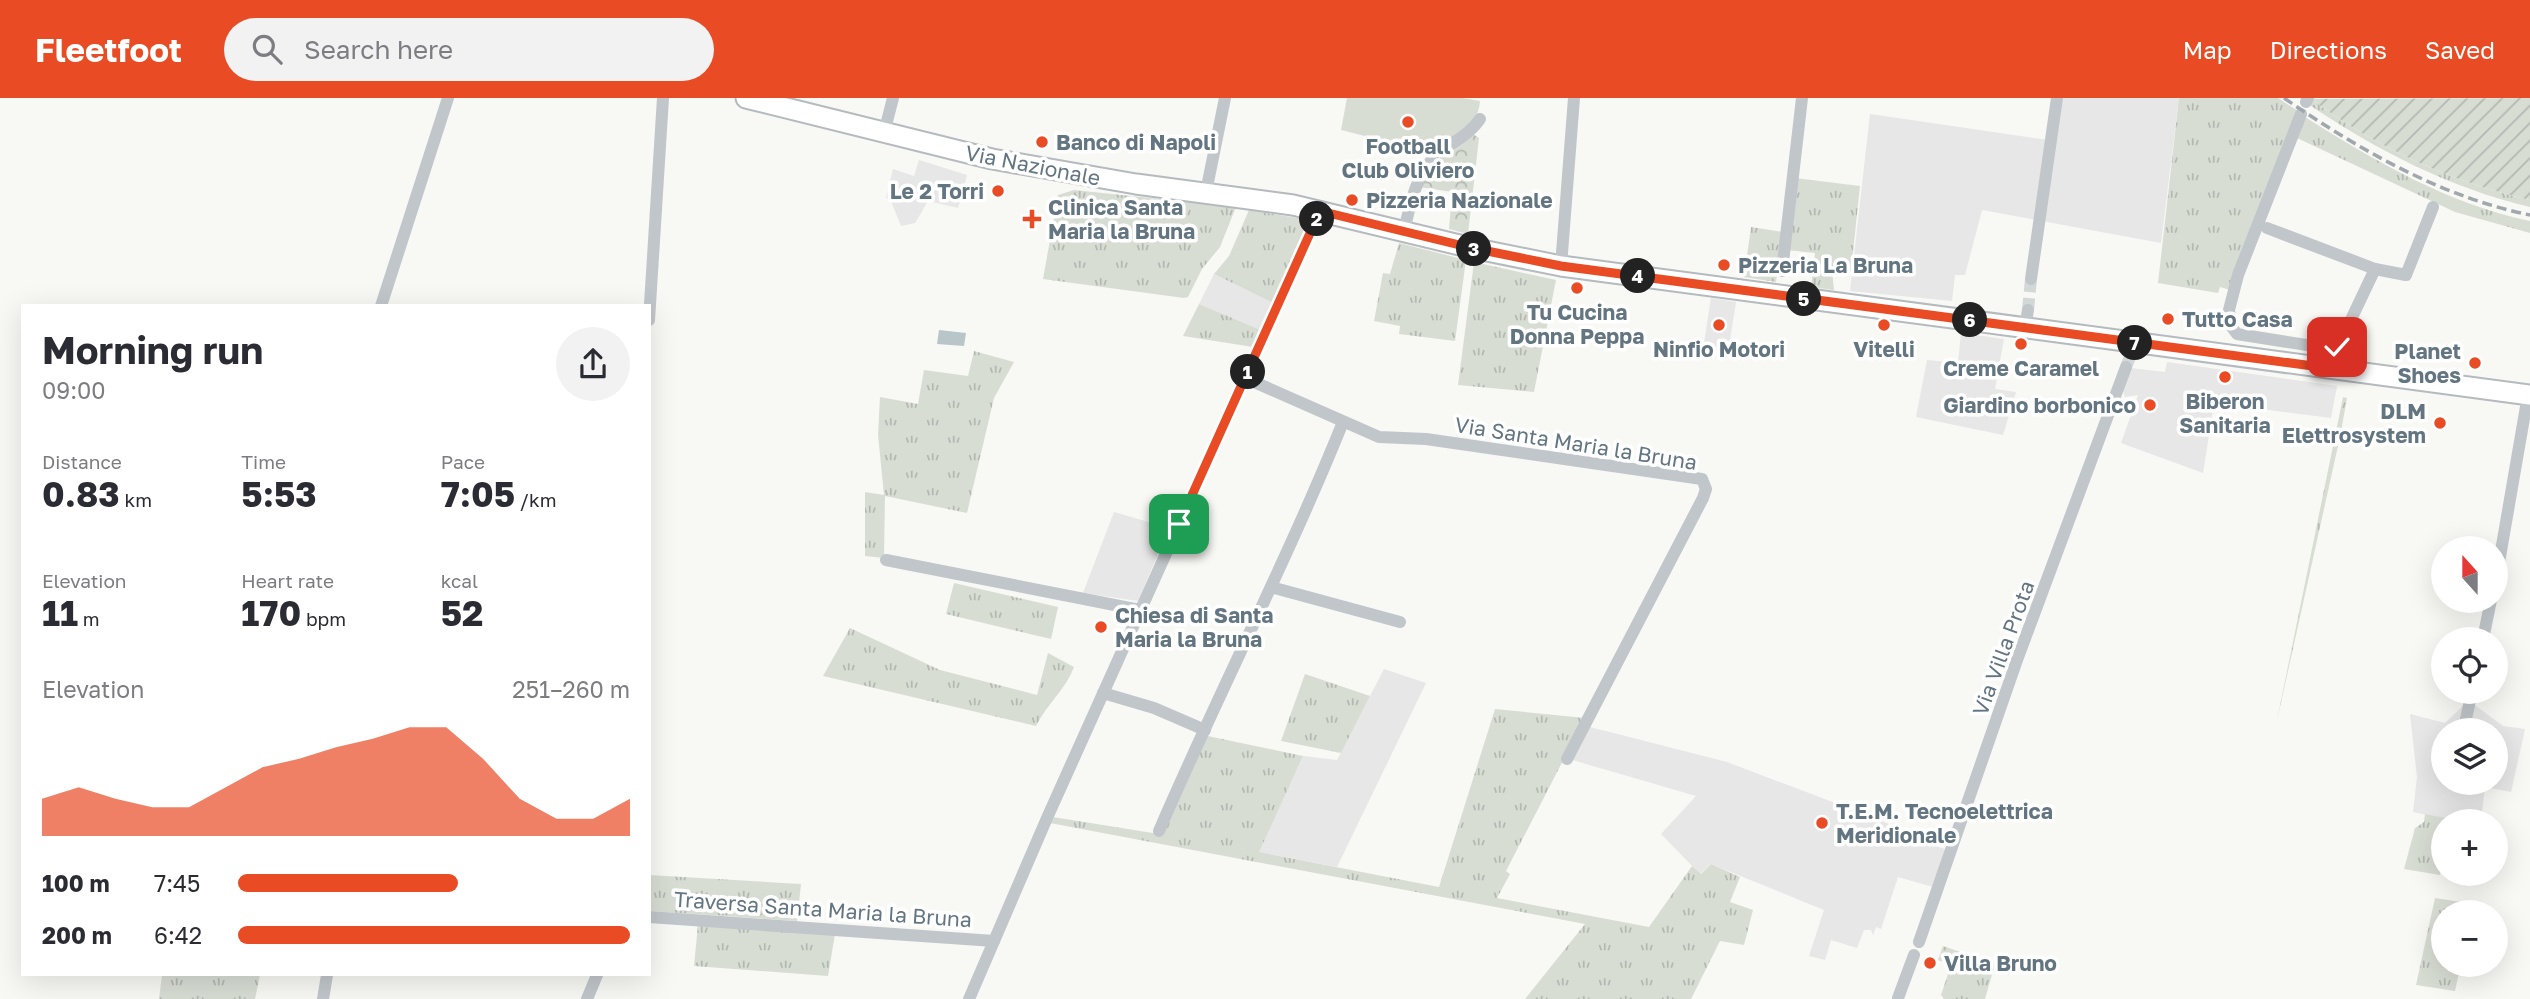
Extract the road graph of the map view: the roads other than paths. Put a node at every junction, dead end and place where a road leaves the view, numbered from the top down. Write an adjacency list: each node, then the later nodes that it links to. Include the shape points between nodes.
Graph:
1 (448, 98): 21 (street)
2 (663, 98): 22 (street)
3 (746, 98): 11 (main road, Via Nazionale)
4 (893, 98): 11 (street)
5 (1225, 98): 12 (street)
6 (1574, 98): 17 (street)
7 (1802, 98): 20 (street)
8 (2057, 98): 19 (street)
9 (2305, 105): 24 (street, via 2238,275 2229,310 2237,334 2319,347)
10 (1480, 119): 16 (street, via 1424,171)
11 (884, 132): 12 (main road, Via Nazionale, via 1025,165)
12 (1206, 192): 14 (main road, Via Nazionale)
13 (2433, 207): 18 (street, via 2406,275)
14 (1320, 211): 16 (main road, Via Nazionale); 25 (street)
15 (2267, 228): 18 (street)
16 (1404, 232): 17 (main road, Via Nazionale)
17 (1561, 266): 20 (main road, Via Nazionale)
18 (2375, 269): 24 (street)
19 (2031, 279)
20 (1780, 283): 23 (main road, Via Nazionale, via 2026,319)
21 (383, 304)
22 (650, 304)
23 (2129, 355): 24 (main road, Via Nazionale); 39 (street, Via Villa Prota)
24 (2329, 361): 26 (main road, Via Nazionale)
25 (1245, 378): 27 (street, Via Santa Maria la Bruna); 31 (street)
26 (2529, 395): 28 (street, Via Nazionale)
27 (1343, 422): 30 (street); 35 (street, Via Santa Maria la Bruna, via 1379,437 1426,439 1702,479 1706,484 1703,498)
28 (2504, 536)
29 (886, 560): 31 (street)
30 (1271, 587): 32 (street); 34 (street)
31 (1140, 610): 33 (street)
32 (1400, 622)
33 (1103, 693): 34 (street); 38 (street)
34 (1205, 730): 36 (street)
35 (1567, 759)
36 (1158, 831)
37 (651, 917): 38 (street, Traversa Santa Maria la Bruna)
38 (994, 941): 46 (street)
39 (1919, 942)
40 (1914, 956): 43 (street)
41 (327, 976): 44 (street)
42 (597, 976): 45 (street)
43 (1898, 998)
44 (323, 999)
45 (587, 999)
46 (969, 999)

